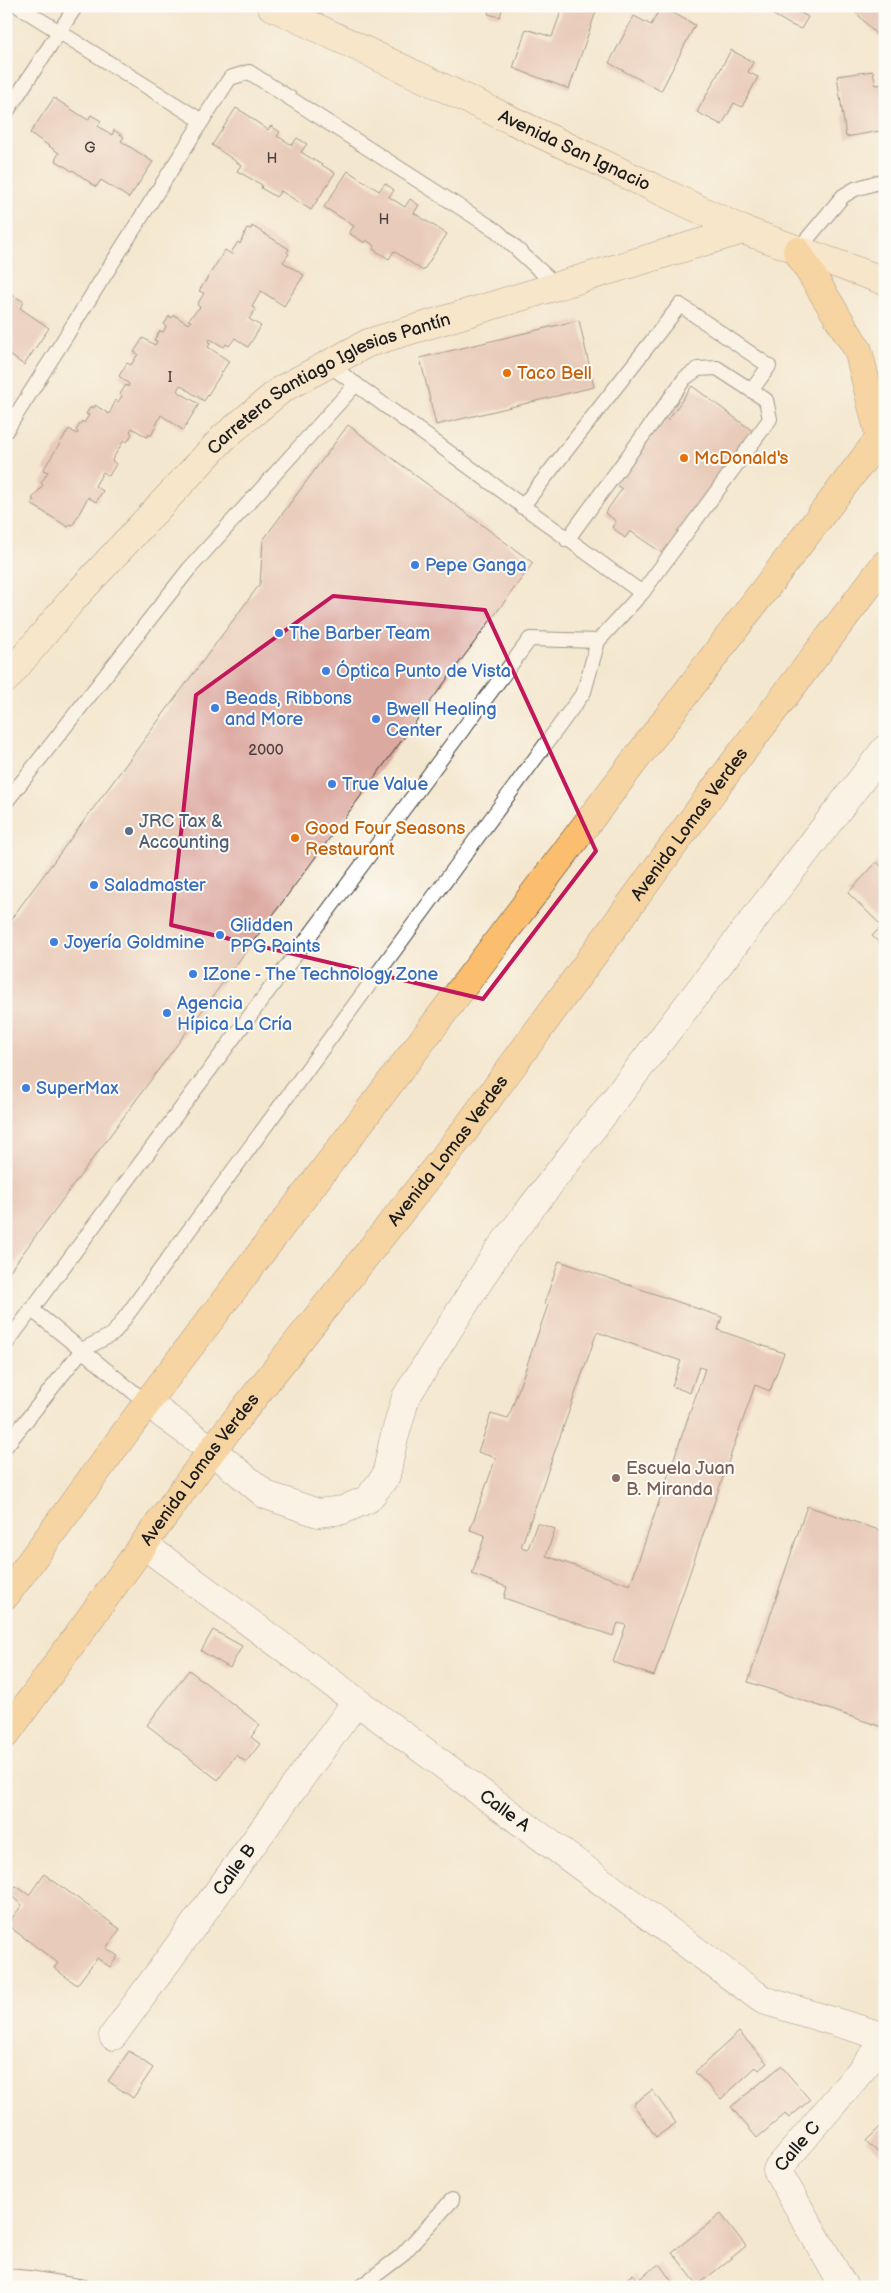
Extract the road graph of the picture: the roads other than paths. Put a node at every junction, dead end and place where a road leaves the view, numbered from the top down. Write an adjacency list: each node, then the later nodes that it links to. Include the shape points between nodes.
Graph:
1 (18, 6): 4 (lane)
2 (76, 6): 4 (lane)
3 (271, 6): 8 (street, Avenida San Ignacio)
4 (59, 32): 5 (lane); 6 (lane)
5 (6, 112)
6 (202, 121): 11 (lane, via 230,78 249,72 497,231); 15 (lane)
7 (885, 180): 9 (lane, via 843,196)
8 (743, 230): 9 (street, Avenida San Ignacio); 11 (street, Carretera Santiago Iglesias Pantín)
9 (797, 251): 10 (street, Avenida San Ignacio); 16 (main road, via 858,350)
10 (885, 281)
11 (557, 286): 12 (street, Carretera Santiago Iglesias Pantín, via 368,343)
12 (328, 364): 13 (lane); 22 (street, Carretera Santiago Iglesias Pantín, via 282,389 224,437 73,598)
13 (356, 384): 17 (lane); 24 (lane, via 189,569)
14 (752, 390): 17 (lane, via 769,366 680,305); 18 (lane, via 718,368 698,369 685,378); 20 (lane, via 766,400 770,419)
15 (6, 431)
16 (882, 435): 28 (main road)
17 (522, 507): 18 (lane)
18 (567, 540): 20 (lane)
19 (885, 564): 30 (main road, Avenida Lomas Verdes, via 733,764 463,1133)
20 (642, 593): 21 (lane)
21 (598, 641): 25 (lane, via 530,639); 27 (lane, via 584,692 113,1334)
22 (6, 679)
23 (885, 749): 30 (street, via 498,1251 406,1398 386,1476 368,1499 343,1510 318,1513 266,1495)
24 (6, 802)
25 (31, 1309): 26 (lane); 27 (lane)
26 (6, 1344)
27 (82, 1350): 28 (lane); 29 (lane)
28 (147, 1402): 30 (street); 32 (main road)
29 (6, 1446)
30 (212, 1450): 31 (main road, Avenida Lomas Verdes)
31 (144, 1546): 33 (street, Calle A); 34 (main road, Avenida Lomas Verdes)
32 (6, 1595)
33 (356, 1702): 35 (street, Calle B); 36 (street, Calle A, via 763,2000)
34 (6, 1734)
35 (113, 2036)
36 (885, 2036)
37 (885, 2042): 43 (street, Calle C, via 777,2170)
38 (452, 2200): 42 (lane, via 401,2256)
39 (6, 2276): 40 (lane)
40 (28, 2282): 41 (lane)
41 (84, 2287)
42 (360, 2287)
43 (844, 2287)

